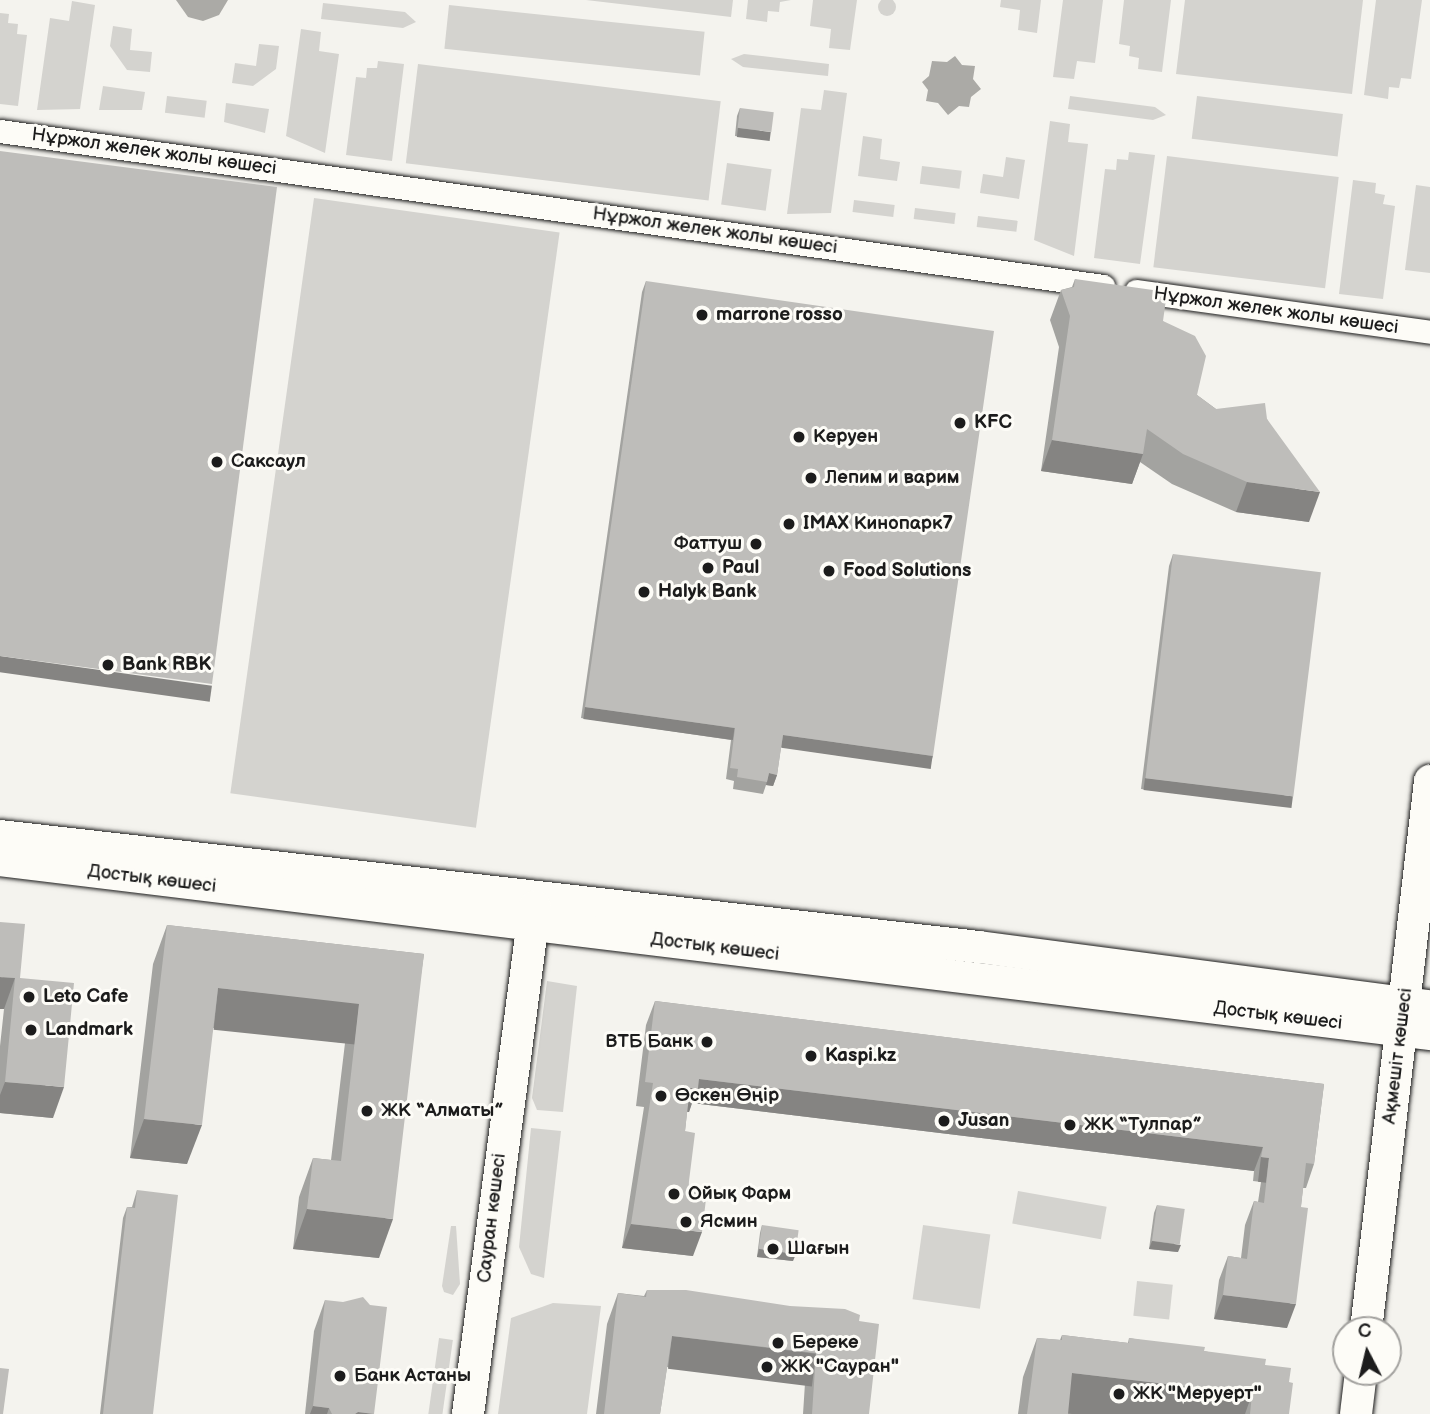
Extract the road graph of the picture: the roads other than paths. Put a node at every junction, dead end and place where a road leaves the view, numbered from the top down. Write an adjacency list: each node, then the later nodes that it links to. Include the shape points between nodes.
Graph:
1 (0, 131): 2 (street, Нұржол желек жолы көшесі)
2 (1430, 332)
3 (1430, 781): 7 (street, Ақмешіт көшесі)
4 (0, 836): 6 (street, Достық көшесі)
5 (0, 860): 6 (street, Достық көшесі)
6 (534, 911): 7 (street, Достық көшесі); 10 (street, Сауран көшесі)
7 (1416, 1018): 8 (street, Ақмешіт көшесі)
8 (1368, 1316)
9 (1359, 1386): 11 (street)
10 (468, 1414)
11 (1356, 1414)

